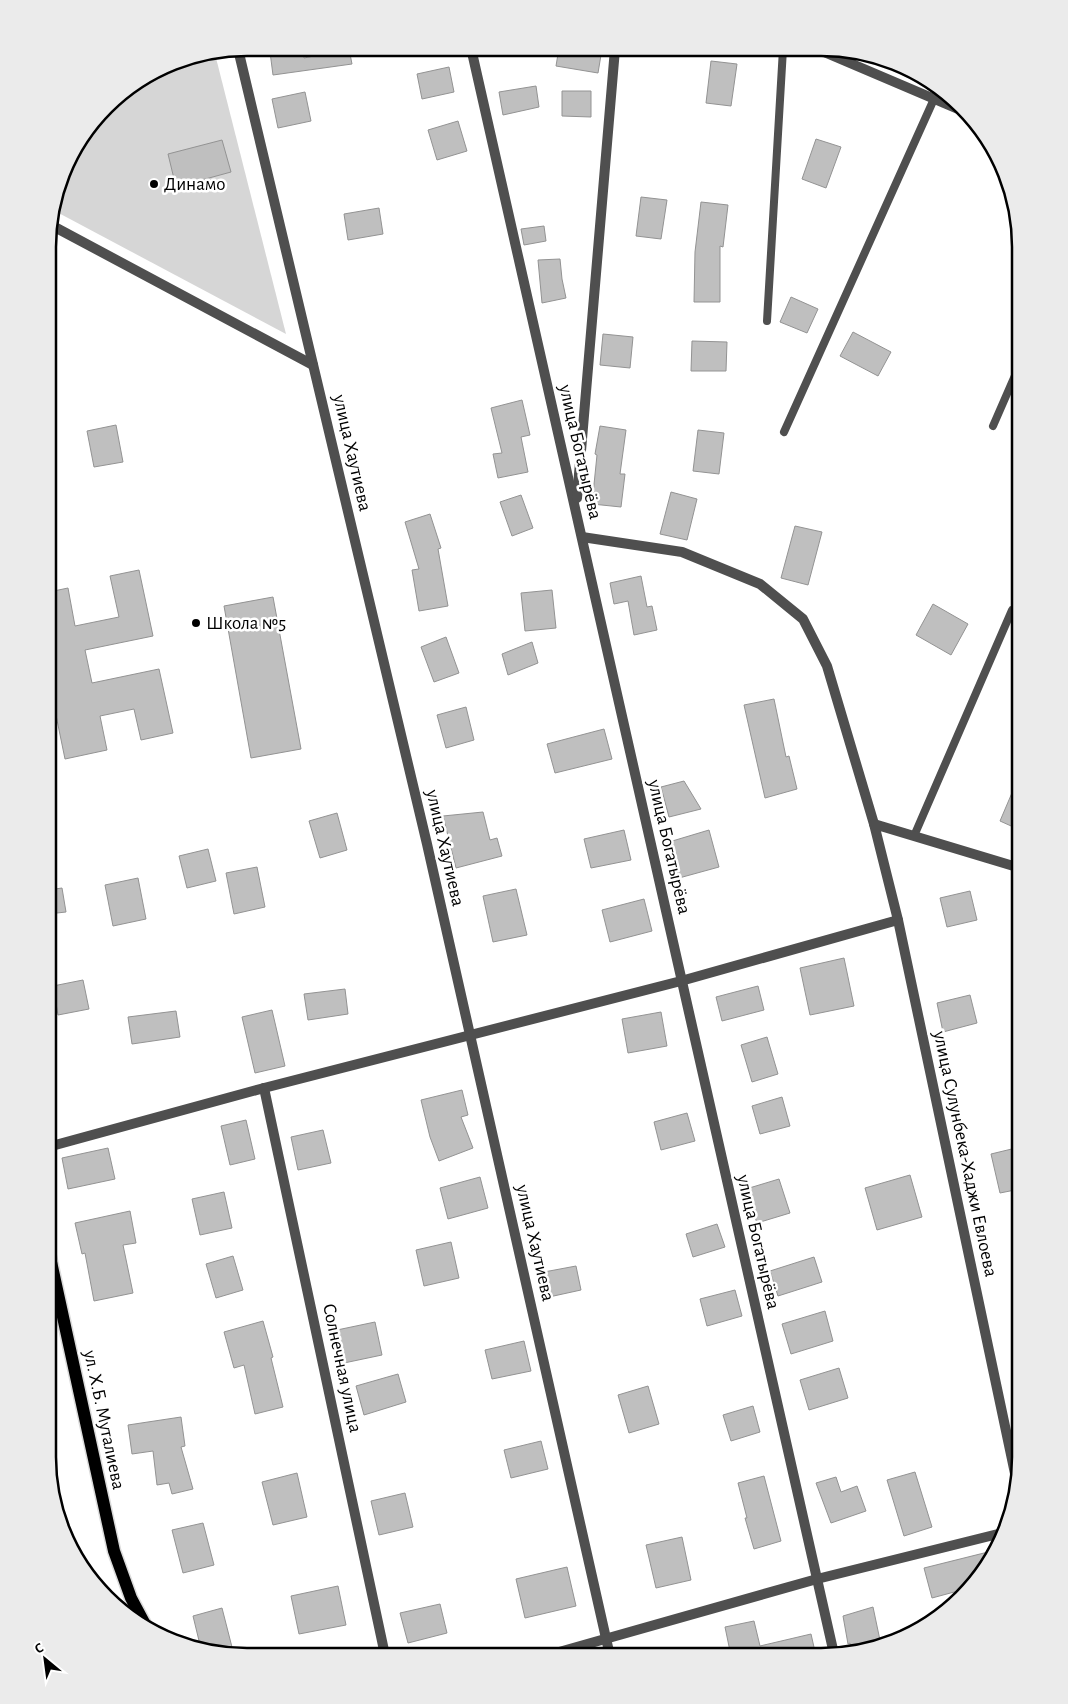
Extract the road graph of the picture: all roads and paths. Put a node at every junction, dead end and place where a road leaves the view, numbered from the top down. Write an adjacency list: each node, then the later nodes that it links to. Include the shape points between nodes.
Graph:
1 (473, 56): 14 (street, улица Богатырёва)
2 (614, 56): 14 (street)
3 (783, 56): 9 (lane)
4 (240, 57): 10 (street, улица Хаутиева)
5 (836, 57): 6 (street)
6 (934, 99): 7 (street); 13 (lane)
7 (948, 105)
8 (57, 229): 10 (street)
9 (767, 321)
10 (313, 364): 22 (street, улица Хаутиева)
11 (1012, 382): 12 (lane)
12 (993, 426)
13 (784, 432)
14 (576, 508): 15 (street, улица Богатырёва)
15 (582, 537): 17 (street, улица Сулунбека-Хаджи Евлоева, via 682,552 760,584 802,619 827,666); 21 (street, улица Богатырёва)
16 (1012, 610): 18 (lane)
17 (874, 824): 18 (street); 20 (street, улица Сулунбека-Хаджи Евлоева)
18 (914, 836): 19 (street)
19 (1012, 866)
20 (898, 920): 21 (street); 26 (street, улица Сулунбека-Хаджи Евлоева)
21 (681, 981): 22 (street); 28 (street, улица Богатырёва)
22 (470, 1035): 23 (street); 30 (street, улица Хаутиева)
23 (264, 1088): 24 (street); 32 (street, Солнечная улица)
24 (56, 1145)
25 (56, 1290): 29 (main road, ул. Х.Б. Муталиева, via 114,1551)
26 (1012, 1459)
27 (995, 1535): 28 (street)
28 (817, 1579): 30 (street); 31 (street, улица Богатырёва)
29 (140, 1615)
30 (606, 1638): 33 (street); 34 (street, улица Хаутиева)
31 (832, 1647)
32 (384, 1648)
33 (572, 1648)
34 (608, 1648)

